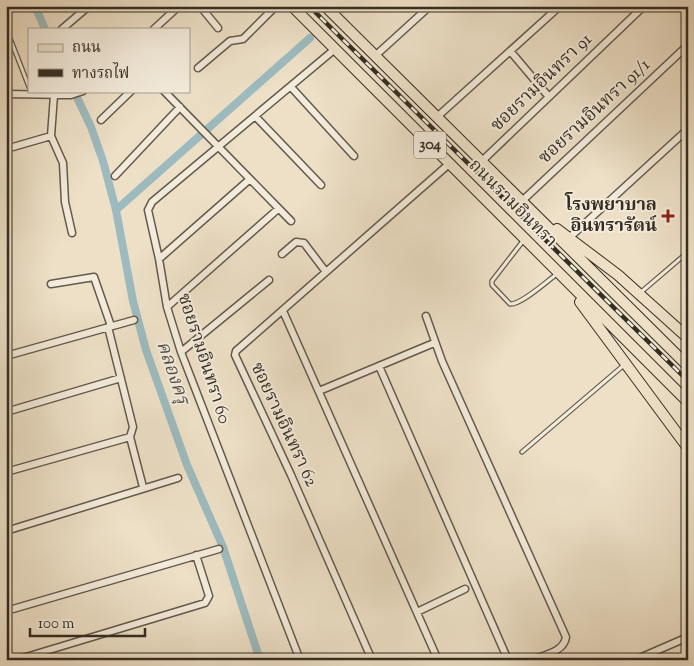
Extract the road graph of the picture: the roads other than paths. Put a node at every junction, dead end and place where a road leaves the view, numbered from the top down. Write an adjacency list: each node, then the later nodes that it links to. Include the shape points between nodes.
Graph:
1 (89, 6): 12 (street)
2 (179, 6): 10 (street)
3 (200, 6): 13 (street)
4 (276, 6): 18 (street, via 243,39 230,40)
5 (292, 6): 15 (main road, ถนนรามอินทรา / 304)
6 (324, 6): 17 (main road, ถนนรามอินทรา / 304)
7 (430, 6): 17 (street)
8 (560, 6): 16 (street)
9 (644, 6): 27 (street, ซอยรามอินทรา 91)
10 (159, 27)
11 (6, 28): 19 (lane)
12 (63, 28)
13 (218, 28)
14 (688, 45): 42 (street, ซอยรามอินทรา 91/1)
15 (335, 49): 20 (street, ซอยรามอินทรา 60); 38 (main road, ถนนรามอินทรา / 304)
16 (510, 52): 27 (street); 30 (street)
17 (375, 56): 30 (main road, ถนนรามอินทรา / 304)
18 (198, 68)
19 (28, 84)
20 (291, 87): 29 (street, ซอยรามอินทรา 60); 36 (street)
21 (81, 92): 26 (street)
22 (130, 92): 31 (street)
23 (165, 92): 28 (street)
24 (31, 93): 25 (street); 26 (street)
25 (6, 94)
26 (54, 95): 33 (street)
27 (548, 97): 37 (street, ซอยรามอินทรา 91)
28 (180, 107): 34 (street); 39 (street)
29 (255, 116): 34 (street, ซอยรามอินทรา 60); 41 (street)
30 (437, 117): 37 (main road, ถนนรามอินทรา / 304)
31 (101, 120)
32 (688, 129): 47 (street)
33 (50, 136): 35 (street); 46 (street, via 63,163 65,202)
34 (217, 146): 40 (street); 51 (street, ซอยรามอินทรา 60, via 148,208)
35 (6, 149)
36 (354, 156)
37 (482, 161): 42 (main road, ถนนรามอินทรา / 304)
38 (449, 164): 48 (main road, ถนนรามอินทรา / 304); 52 (street, ซอยรามอินทรา 62)
39 (114, 176)
40 (250, 179): 43 (street); 51 (street)
41 (321, 185)
42 (522, 201): 44 (main road, ถนนรามอินทรา / 304)
43 (278, 209): 45 (street); 58 (street)
44 (535, 214): 47 (main road); 69 (main road, ถนนรามอินทรา / 304)
45 (292, 221)
46 (72, 233)
47 (569, 238): 57 (main road)
48 (524, 240): 53 (main road, ถนนรามอินทรา / 304); 53 (lane, via 492,281 510,304 525,298)
49 (688, 252): 57 (lane)
50 (282, 254): 52 (street, via 296,242 304,243)
51 (159, 258): 58 (street, ซอยรามอินทรา 60)
52 (326, 272): 59 (street, ซอยรามอินทรา 62)
53 (558, 273): 55 (main road, ถนนรามอินทรา / 304)
54 (269, 280): 65 (street)
55 (567, 283): 67 (main road); 72 (main road, ถนนรามอินทรา / 304)
56 (51, 284): 62 (street, via 94,277)
57 (640, 294): 63 (main road)
58 (167, 307): 65 (street, ซอยรามอินทรา 60)
59 (282, 311): 71 (street); 91 (street, ซอยรามอินทรา 62, via 236,351 236,360 292,476)
60 (426, 316): 64 (street)
61 (134, 320): 62 (street)
62 (109, 326): 66 (street); 70 (street)
63 (688, 338)
64 (434, 343): 68 (street); 94 (street, via 566,637 559,649)
65 (181, 352): 90 (street, ซอยรามอินทรา 60)
66 (6, 356)
67 (624, 365): 75 (main road); 76 (lane)
68 (379, 366): 71 (street); 93 (street)
69 (688, 366)
70 (122, 378): 73 (street); 74 (street, via 133,427)
71 (319, 391): 86 (street)
72 (688, 402)
73 (6, 412)
74 (130, 437): 77 (street); 79 (street)
75 (688, 448)
76 (522, 452)
77 (6, 472)
78 (178, 478): 79 (street)
79 (143, 487): 80 (street)
80 (6, 531): 81 (street)
81 (6, 546)
82 (218, 549): 83 (street)
83 (196, 555): 85 (street); 88 (street, via 209,596 205,603)
84 (465, 589): 86 (street)
85 (6, 611)
86 (417, 612): 92 (street)
87 (688, 637): 95 (street)
88 (41, 656): 89 (street)
89 (16, 660)
90 (300, 660)
91 (372, 660)
92 (438, 660)
93 (508, 660)
94 (532, 660)
95 (635, 660)

